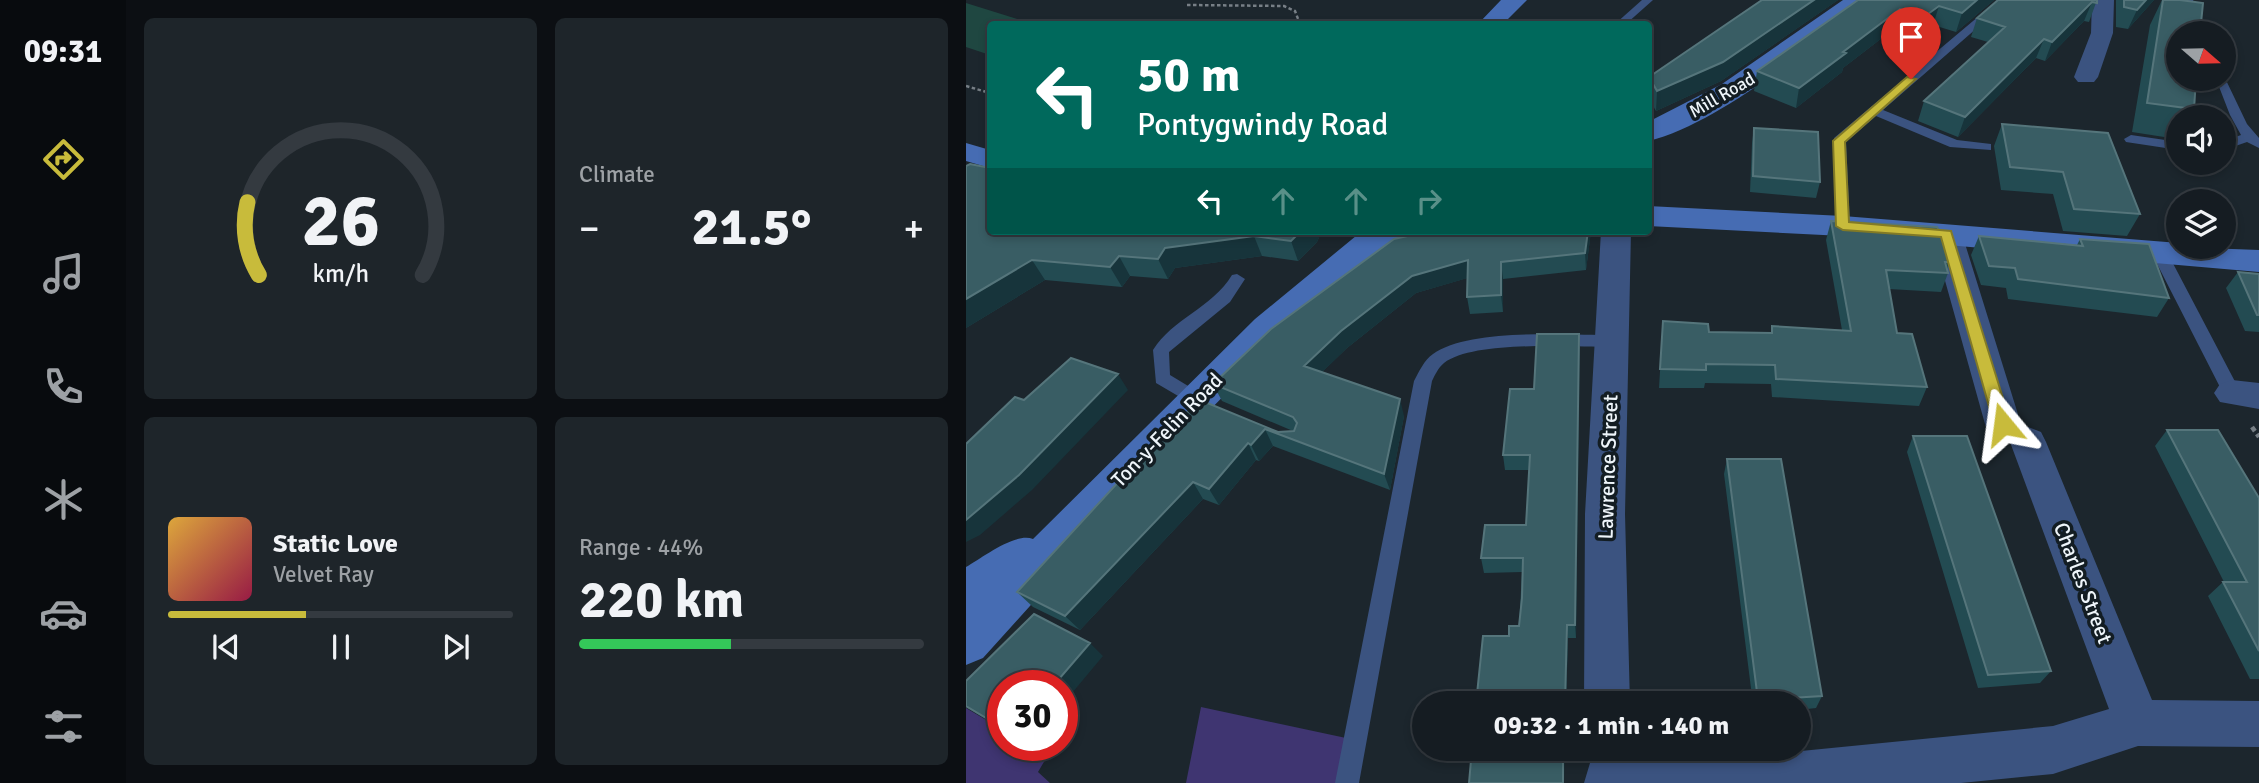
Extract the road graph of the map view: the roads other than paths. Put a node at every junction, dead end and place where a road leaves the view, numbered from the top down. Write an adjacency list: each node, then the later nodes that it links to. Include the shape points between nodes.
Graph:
1 (1515, 0): 7 (main road)
2 (1648, 0): 8 (lane)
3 (1858, 0): 13 (main road, Mill Road, via 1760,73 1689,116)
4 (2004, 0): 12 (lane)
5 (2103, 0): 10 (street, via 2102,33)
6 (2189, 0): 9 (lane)
7 (1493, 21)
8 (1624, 21)
9 (2198, 21)
10 (2086, 77)
11 (2228, 91): 15 (lane)
12 (1874, 111): 18 (lane, via 1955,144); 22 (lane, via 1839,141)
13 (1652, 130)
14 (2131, 139): 16 (lane)
15 (2254, 141): 17 (lane)
16 (2166, 144)
17 (2236, 144)
18 (1986, 147)
19 (966, 152): 20 (main road)
20 (987, 158)
21 (1652, 216): 22 (main road)
22 (1843, 226): 23 (main road)
23 (1947, 234): 27 (main road); 37 (street, Charles Street, via 2015,433)
24 (1401, 235): 26 (main road, Ton-y-Felin Road)
25 (1616, 235): 30 (street, Lawrence Street)
26 (1368, 244): 32 (main road, Ton-y-Felin Road, via 1268,327)
27 (2159, 251): 28 (main road); 31 (lane)
28 (2259, 261)
29 (1237, 279): 32 (lane, via 1225,297 1174,334 1161,350 1162,378)
30 (1612, 341): 36 (street, Lawrence Street, via 1605,514); 40 (lane, via 1460,348 1438,358 1423,381)
31 (2245, 395)
32 (1205, 404): 33 (main road, Ton-y-Felin Road)
33 (1070, 529): 34 (main road); 35 (main road, Ton-y-Felin Road)
34 (966, 591)
35 (966, 642)
36 (1607, 691)
37 (2138, 723): 38 (street); 39 (street, via 2053,750 1791,776)
38 (2259, 724)
39 (1607, 771)
40 (1347, 783)

